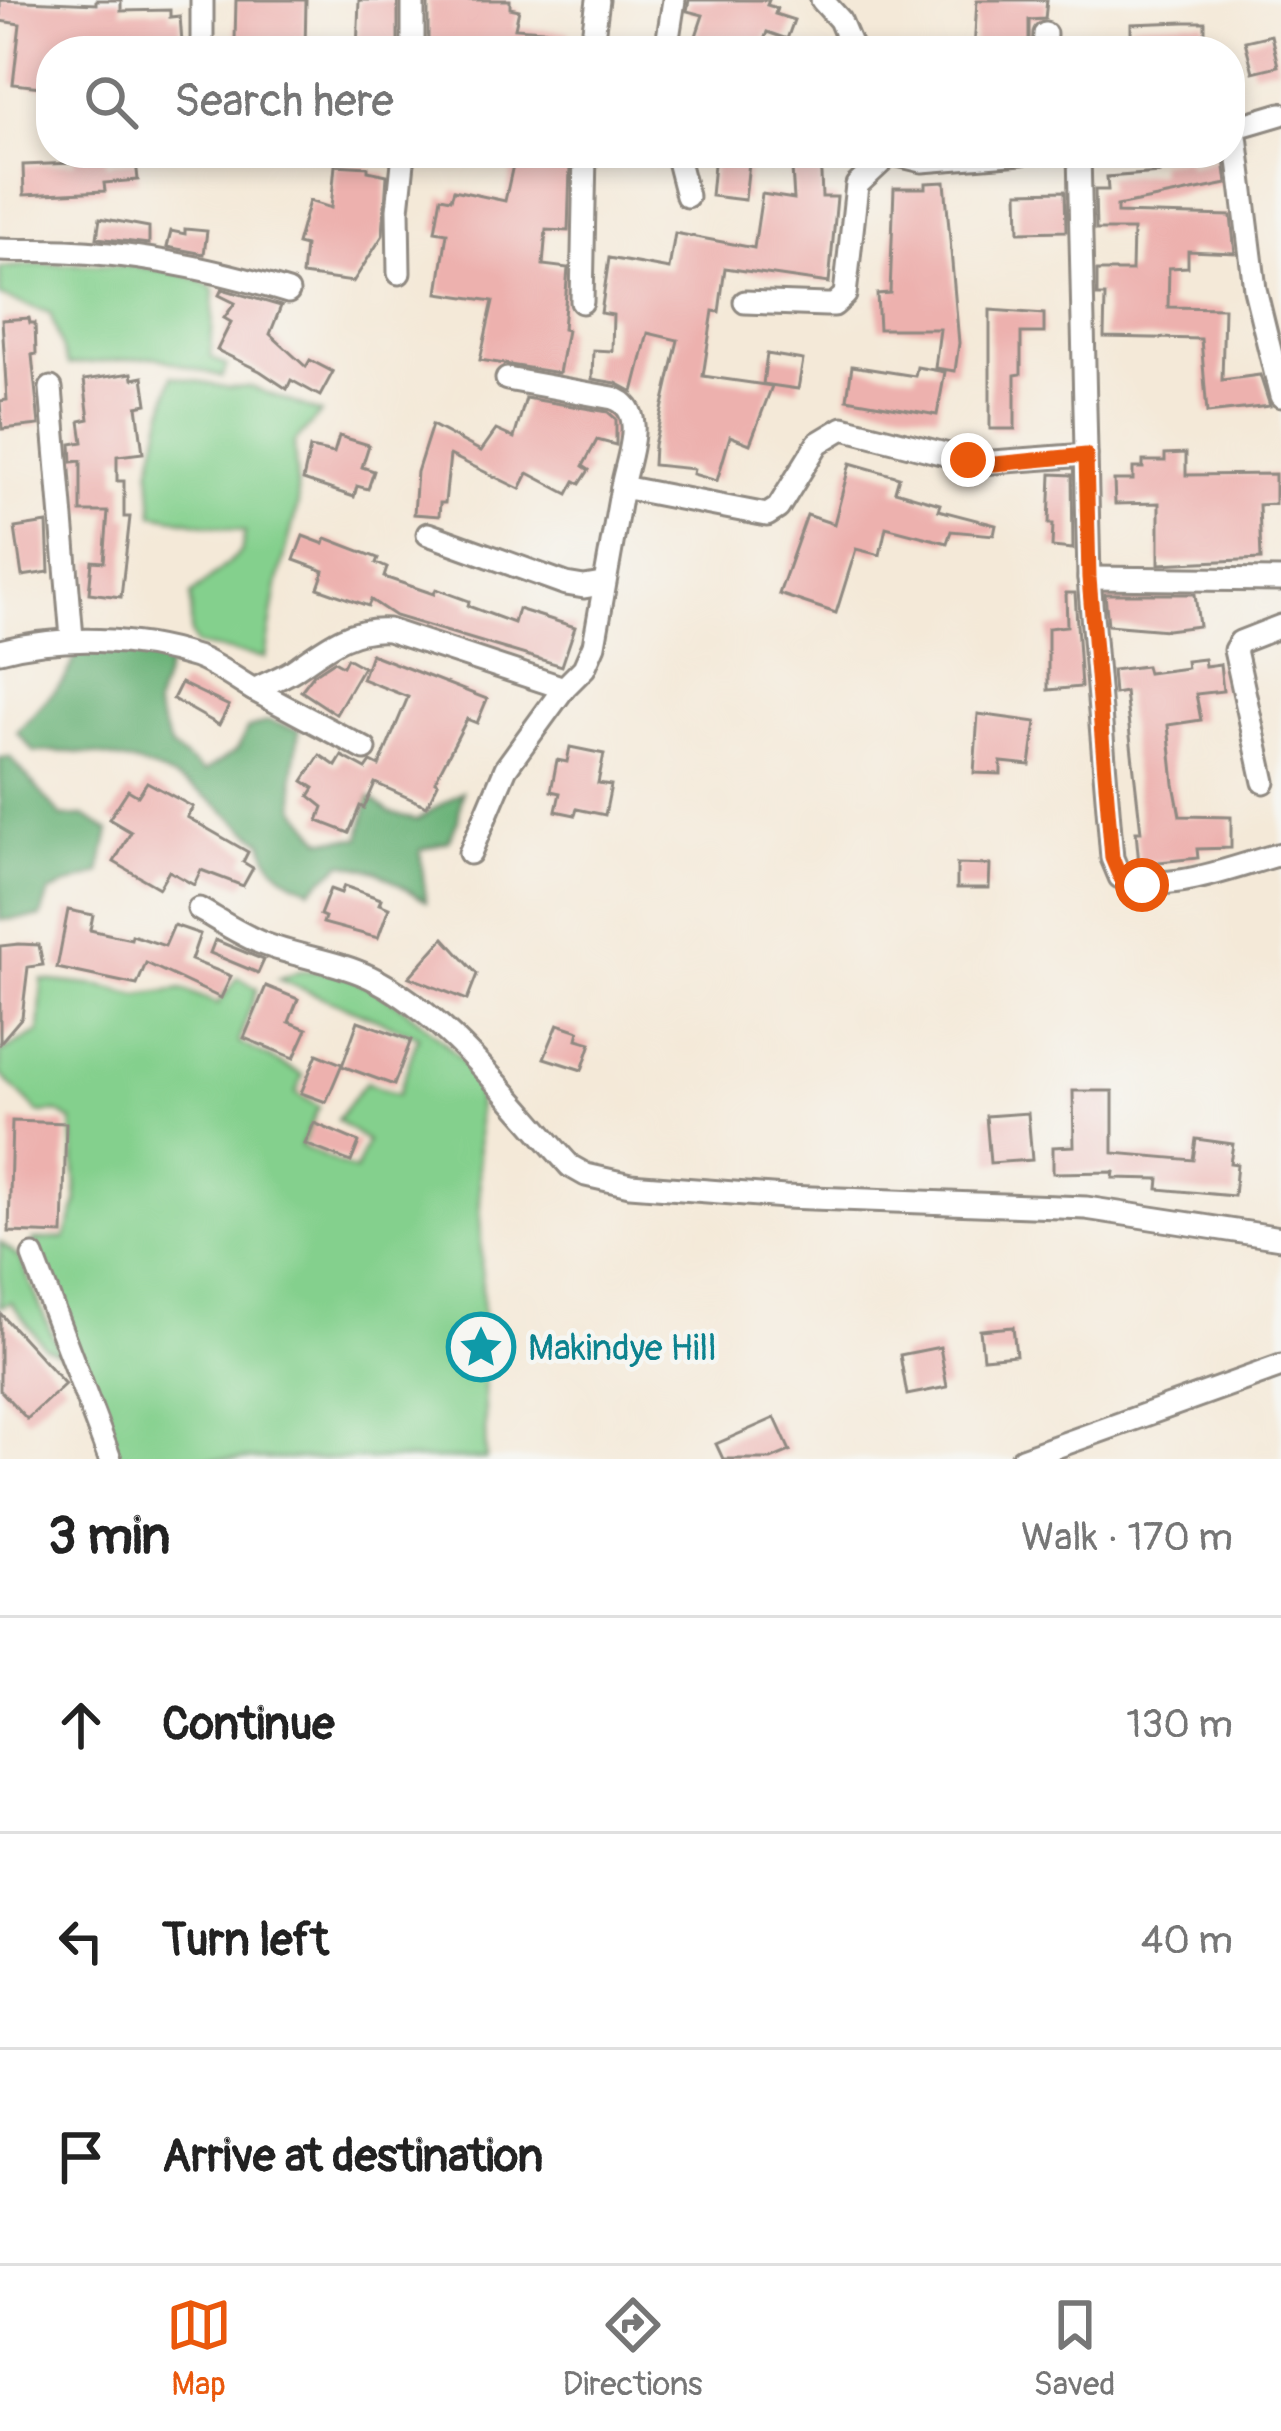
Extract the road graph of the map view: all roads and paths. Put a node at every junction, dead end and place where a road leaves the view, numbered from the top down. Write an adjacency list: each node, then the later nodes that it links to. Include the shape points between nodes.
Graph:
1 (202, 0): 7 (street)
2 (412, 0): 8 (street)
3 (598, 0): 9 (street)
4 (674, 0): 10 (street)
5 (822, 0): 11 (street)
6 (852, 0): 12 (street)
7 (202, 36)
8 (412, 36)
9 (593, 36)
10 (668, 36)
11 (847, 36)
12 (850, 36)
13 (1281, 114): 14 (street)
14 (1245, 124)
15 (402, 168): 23 (street)
16 (585, 168): 25 (street)
17 (680, 168): 21 (street)
18 (874, 168): 26 (street, via 857,185 845,295 834,305)
19 (1079, 168): 30 (street)
20 (1238, 168): 29 (street)
21 (687, 196)
22 (0, 250): 24 (street, via 118,256)
23 (399, 273)
24 (288, 292)
25 (582, 302)
26 (745, 302)
27 (508, 379): 31 (street, via 627,405 634,419)
28 (50, 388): 37 (street)
29 (1281, 396)
30 (1086, 455): 31 (street, via 980,463 844,428 818,443 767,515); 33 (street)
31 (622, 487): 35 (street)
32 (428, 534): 35 (street, via 566,584)
33 (1089, 578): 34 (street); 44 (street, via 1120,877 1142,885)
34 (1281, 580)
35 (602, 584): 39 (street, via 593,645)
36 (1281, 626): 42 (street, via 1235,650)
37 (72, 638): 38 (street); 40 (street, via 199,658)
38 (0, 651)
39 (564, 688): 40 (street, via 409,634 370,629); 43 (street, via 506,768)
40 (254, 690): 41 (street)
41 (365, 749)
42 (1264, 782)
43 (470, 853)
44 (1281, 854)
45 (199, 908): 46 (street, via 258,942 341,965 395,991 586,1175 785,1197 1087,1208)
46 (1281, 1238)
47 (33, 1256): 49 (street)
48 (1281, 1366): 50 (street)
49 (110, 1459)
50 (1022, 1459)

